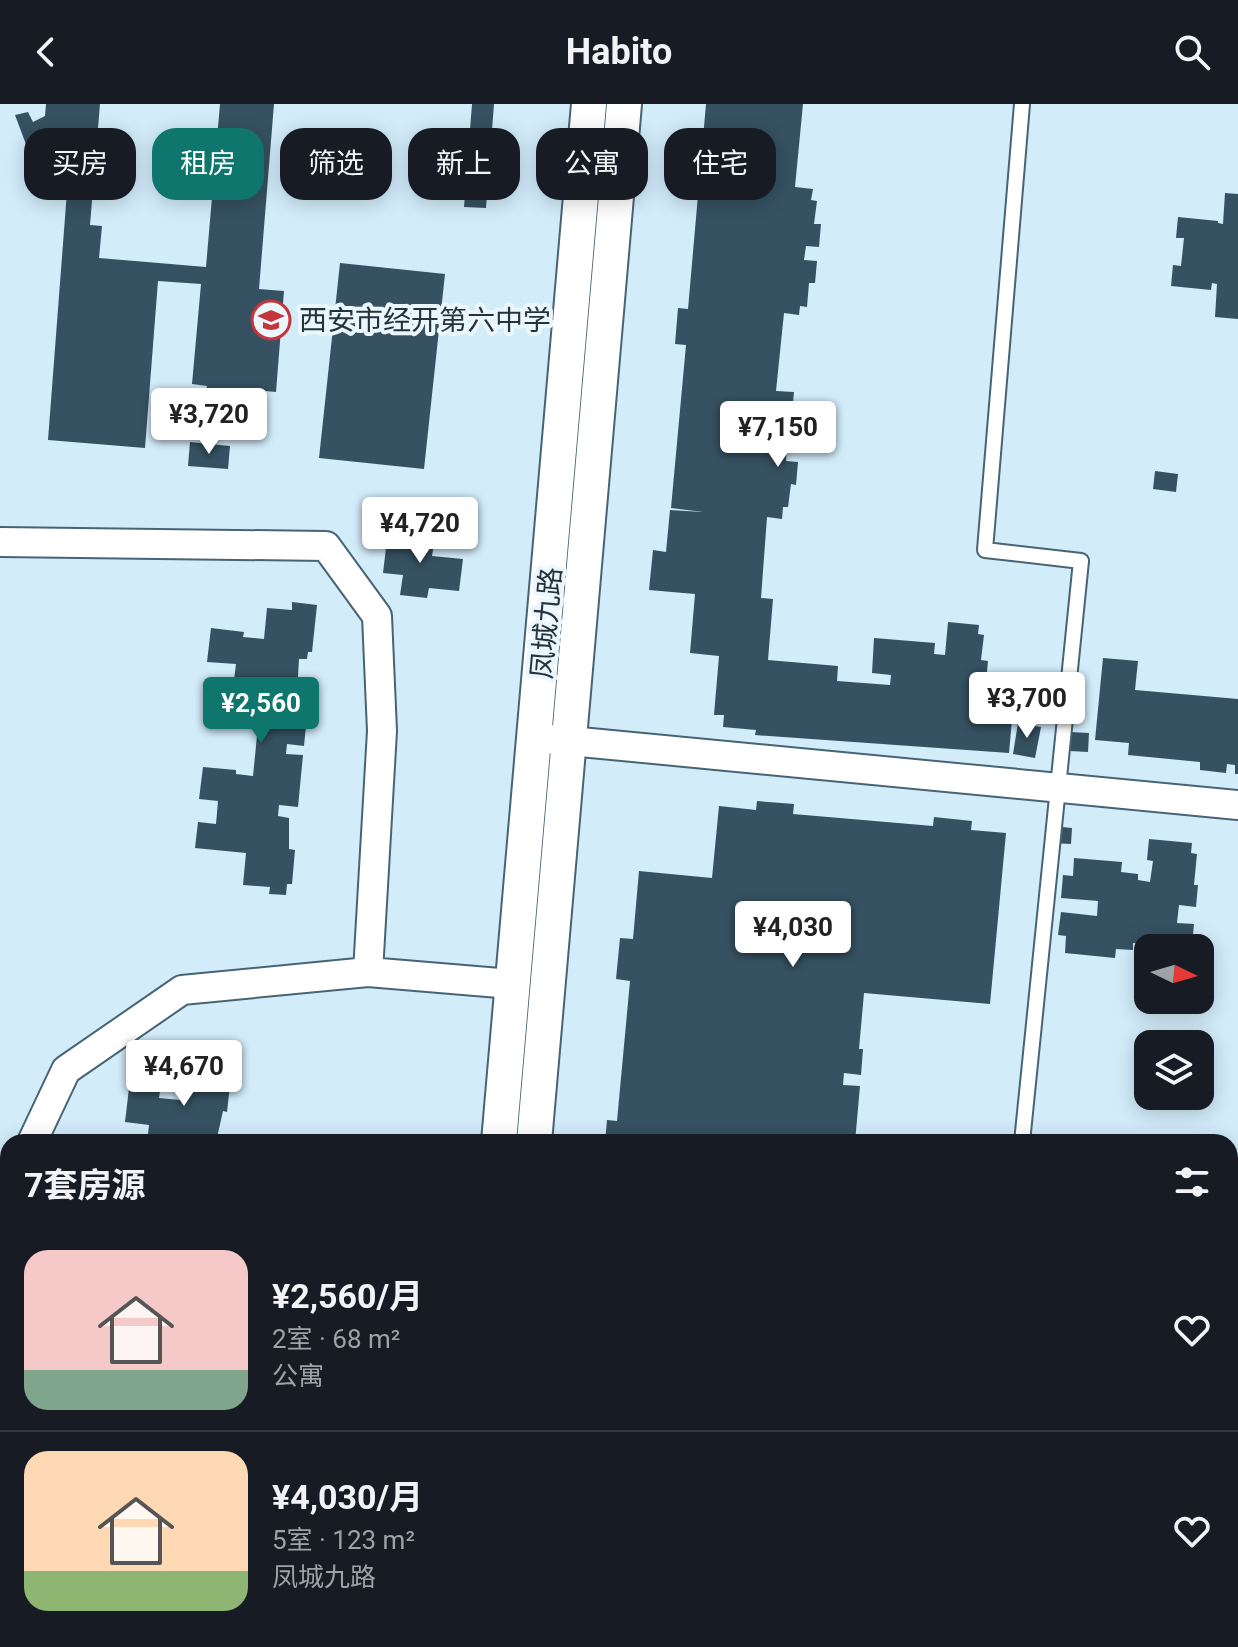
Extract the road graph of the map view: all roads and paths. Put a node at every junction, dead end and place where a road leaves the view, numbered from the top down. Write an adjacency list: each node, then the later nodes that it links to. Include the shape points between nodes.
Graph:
1 (589, 104): 5 (street, 凤城九路)
2 (624, 104): 5 (street, 凤城九路)
3 (1022, 104): 6 (lane, via 985,550 1081,561)
4 (0, 542): 8 (street, via 326,546 377,616 382,731)
5 (552, 740): 6 (street); 9 (street, 凤城九路); 12 (street, 凤城九路)
6 (1058, 788): 7 (street); 13 (lane)
7 (1238, 805)
8 (368, 972): 9 (street); 10 (street, via 182,990 66,1070)
9 (512, 984): 11 (street, 凤城九路)
10 (36, 1134)
11 (500, 1134)
12 (534, 1134)
13 (1023, 1134)

